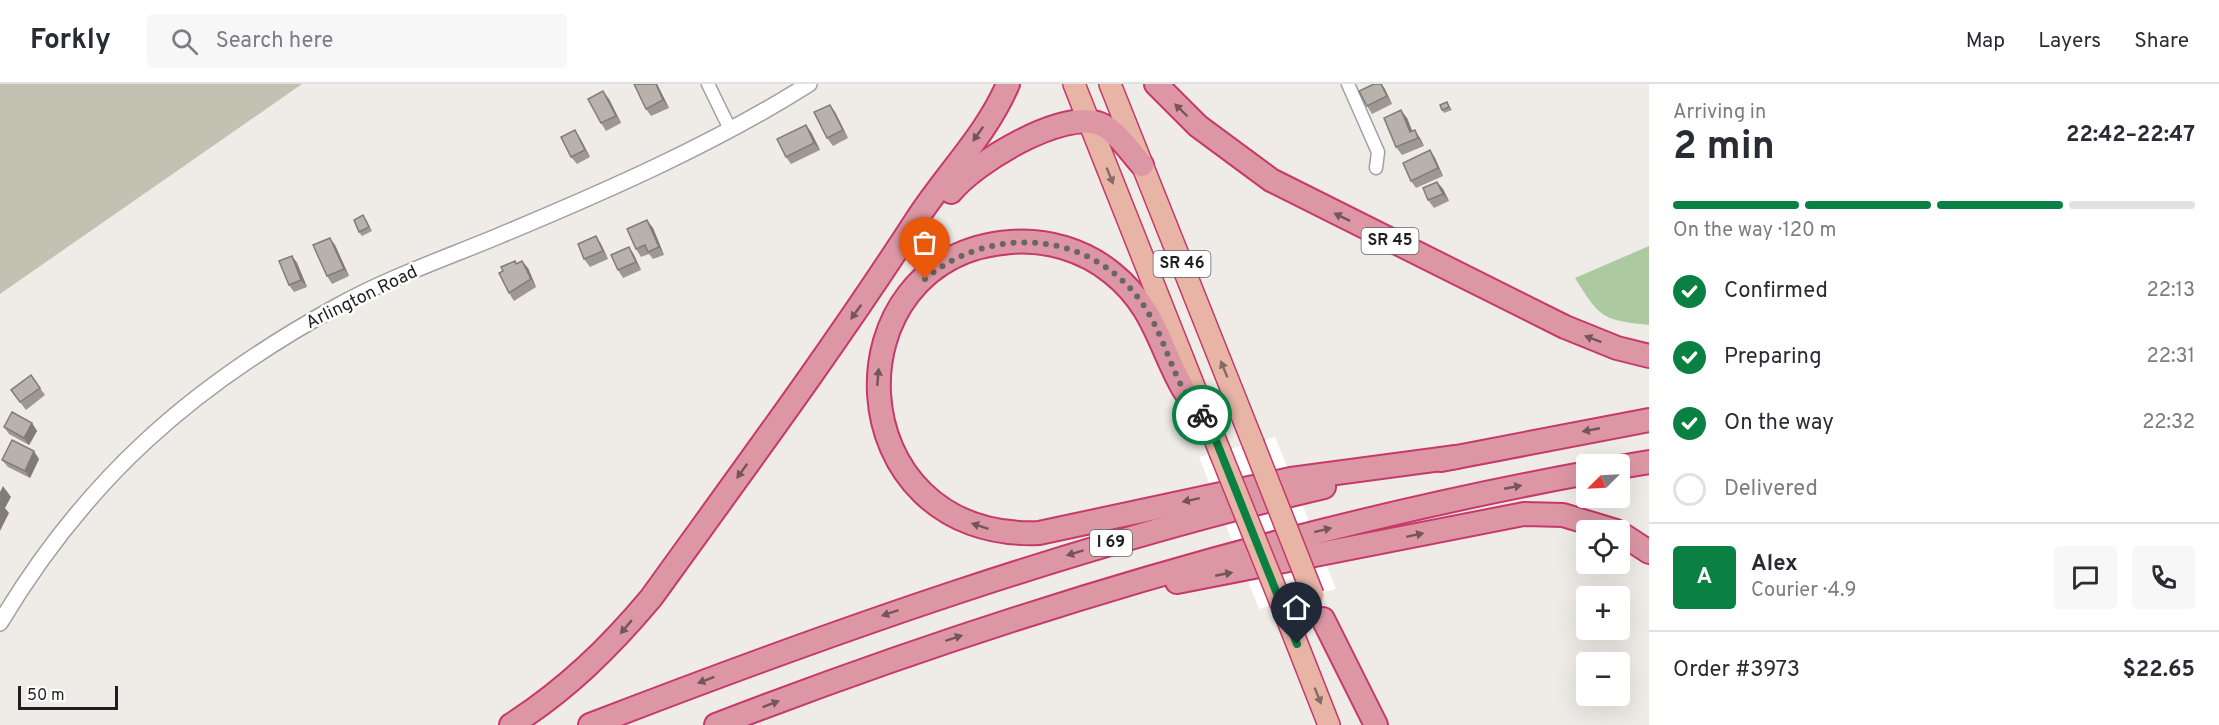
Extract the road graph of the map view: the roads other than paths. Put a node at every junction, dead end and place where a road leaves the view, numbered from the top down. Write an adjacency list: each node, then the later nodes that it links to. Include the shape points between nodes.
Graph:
1 (708, 84): 9 (street)
2 (809, 84): 9 (street, Arlington Road)
3 (1008, 84): 12 (highway, one-way to 12)
4 (1074, 84): 8 (highway)
5 (1110, 84): 10 (highway, SR 46)
6 (1156, 84): 13 (highway, SR 45, one-way to 6, via 1565,327 1271,180 1198,126)
7 (1348, 84): 11 (street, via 1378,152)
8 (1089, 121): 10 (highway, via 1104,126); 12 (highway, via 1046,132 977,166); 15 (highway, one-way to 15)
9 (730, 129): 24 (street, Arlington Road, via 572,204 338,306 230,372 165,421 112,473)
10 (1142, 165): 25 (highway, SR 46, one-way to 10, bridge)
11 (1376, 168)
12 (882, 275): 27 (highway, one-way to 27, via 643,607 580,675)
13 (1649, 356)
14 (1649, 420): 16 (highway, I 69, one-way to 16)
15 (1211, 428): 16 (highway, one-way to 15, via 1291,478 1039,533 1005,532 982,528 944,510 901,467 889,447 879,408 880,358 904,302 948,262 1001,243 1058,246 1111,271 1138,297 1180,384); 30 (highway, one-way to 30, bridge)
16 (1456, 457): 28 (highway, I 69, one-way to 28, via 1216,513 1074,554 852,626)
17 (1649, 462): 18 (highway)
18 (1630, 465)
19 (1576, 475): 23 (highway, I 69, one-way to 19, via 1329,528)
20 (1580, 520): 23 (highway, one-way to 20, via 1209,577 1524,514 1563,515)
21 (1630, 540): 22 (highway)
22 (1649, 552)
23 (1083, 597): 29 (highway, I 69, one-way to 23, via 895,658)
24 (5, 602): 26 (street, Arlington Road)
25 (1323, 619): 31 (highway, SR 46); 32 (highway)
26 (0, 623)
27 (511, 725)
28 (590, 725)
29 (716, 725)
30 (1329, 725)
31 (1366, 725)
32 (1376, 725)

